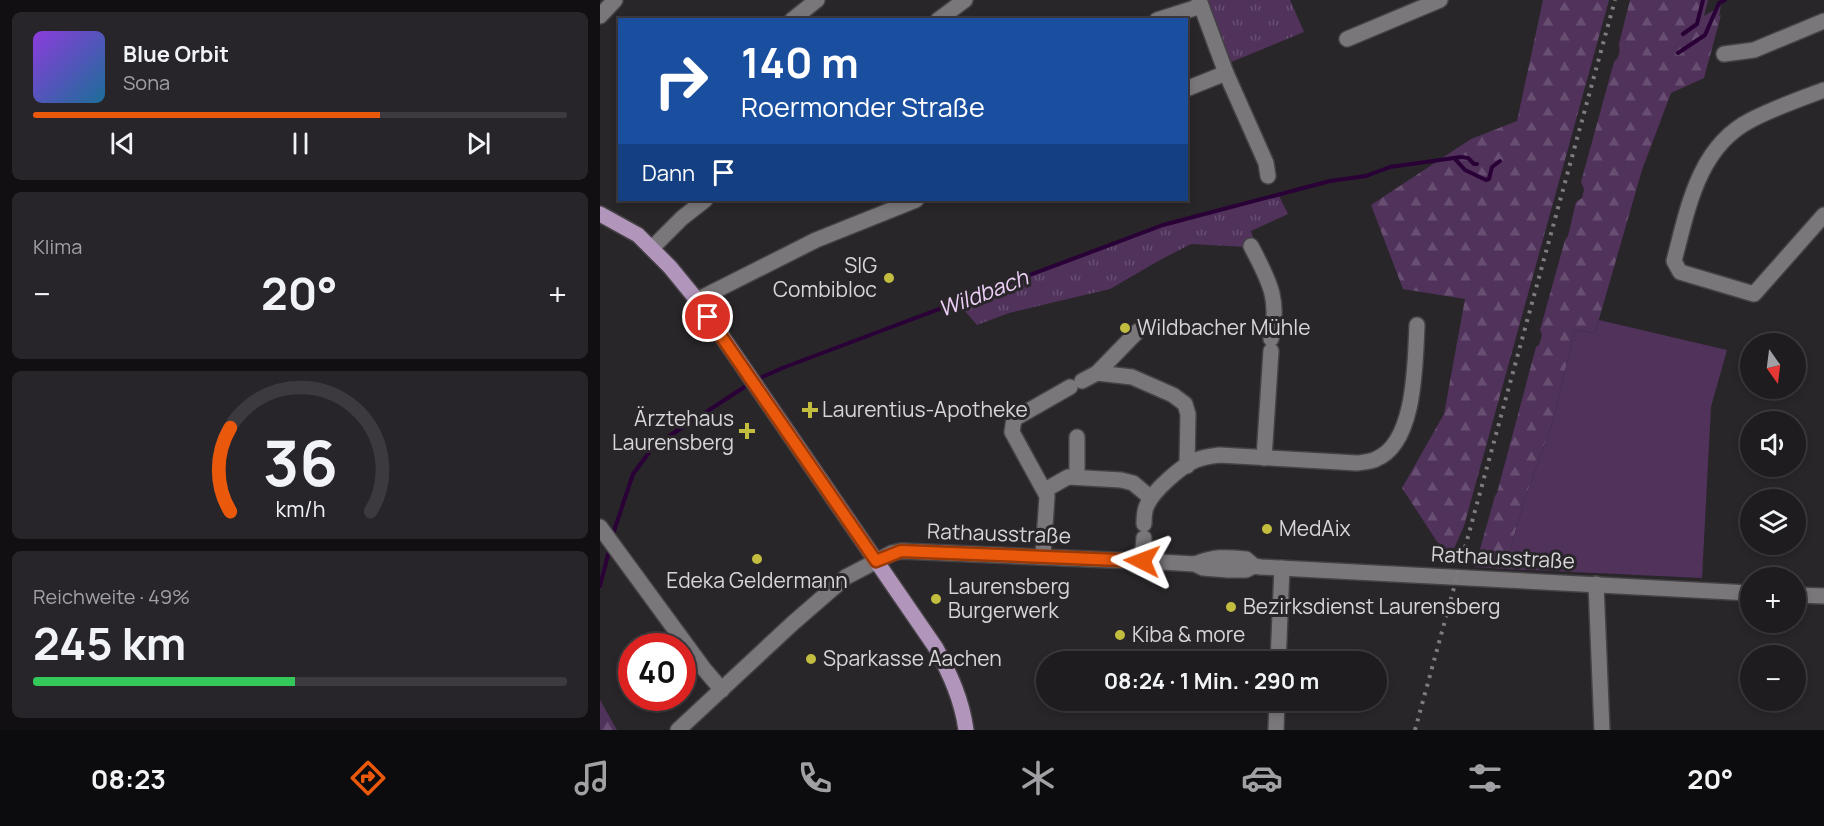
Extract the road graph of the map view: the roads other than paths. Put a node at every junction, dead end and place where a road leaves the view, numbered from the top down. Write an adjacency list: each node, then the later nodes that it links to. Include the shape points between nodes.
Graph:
1 (615, 0): 6 (street)
2 (818, 0): 7 (street)
3 (966, 0): 8 (street)
4 (1440, 0): 11 (street)
5 (1200, 3): 9 (street); 13 (street)
6 (600, 16)
7 (795, 18)
8 (941, 18)
9 (1163, 18)
10 (1824, 21): 12 (street, via 1754,50)
11 (1347, 39)
12 (1724, 54)
13 (1226, 73): 14 (street); 16 (street, via 1266,163)
14 (1188, 88)
15 (1824, 90): 20 (street, via 1751,120 1720,143 1699,177 1674,261 1680,272 1754,294)
16 (1268, 176)
17 (704, 201): 22 (street)
18 (914, 201): 23 (street, via 816,240)
19 (600, 214): 22 (main road, via 638,235)
20 (1824, 216)
21 (1251, 246): 28 (street, via 1272,287 1276,317)
22 (652, 248): 23 (main road)
23 (697, 300): 35 (main road)
24 (1417, 326): 28 (street, via 1415,370 1404,430 1390,448 1376,459 1357,463)
25 (1137, 331): 26 (street)
26 (1097, 373): 29 (street, via 1138,379 1185,404); 31 (street, via 1014,419 1012,432)
27 (1077, 437): 30 (street)
28 (1264, 458): 29 (street, via 1219,455)
29 (1186, 466): 32 (street)
30 (1077, 477): 31 (street, via 1068,477); 32 (street, via 1133,483)
31 (1044, 490): 34 (street, via 1047,496)
32 (1151, 498): 36 (street, via 1146,506)
33 (600, 526): 43 (street)
34 (1043, 556): 35 (street, Rathausstraße, via 901,551); 36 (street, Rathausstraße)
35 (876, 561): 43 (street, Rathausstraße, via 846,577); 46 (main road, via 936,648 957,692)
36 (1142, 561): 37 (street, Rathausstraße, via 1195,564 1212,557 1246,559 1254,566)
37 (1282, 568): 38 (street, Rathausstraße); 42 (street)
38 (1596, 584): 39 (street, Rathausstraße); 48 (street)
39 (1740, 591)
40 (1806, 595): 41 (street)
41 (1824, 596)
42 (1278, 651)
43 (722, 690): 45 (street, Rathausstraße)
44 (1277, 711): 47 (street)
45 (678, 730)
46 (966, 730)
47 (1276, 730)
48 (1602, 730)

